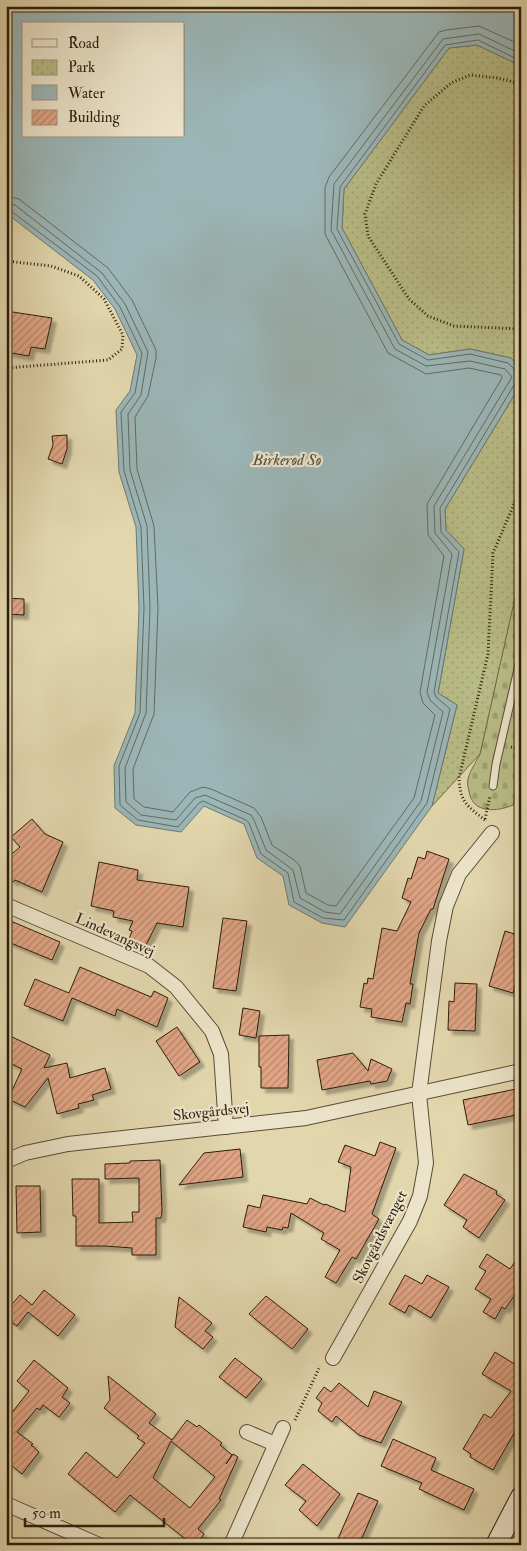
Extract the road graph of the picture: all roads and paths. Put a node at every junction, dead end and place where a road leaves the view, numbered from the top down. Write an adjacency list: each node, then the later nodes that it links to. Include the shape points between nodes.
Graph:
1 (521, 84): 3 (path, via 470,75 451,83 424,106 376,184 365,214 368,236 409,299 428,316 454,326)
2 (6, 261): 4 (path, via 51,266 79,276 104,299 123,335 123,343 122,349 108,360)
3 (521, 329)
4 (6, 368)
5 (521, 488): 8 (path, via 492,553 488,654 459,778 460,794 468,807)
6 (521, 656): 7 (lane)
7 (493, 786): 8 (path)
8 (485, 820): 9 (path)
9 (492, 834): 12 (street, via 459,874 446,906)
10 (6, 905): 13 (street, Lindevangsvej, via 149,966 176,986 212,1031 221,1054)
11 (521, 1071): 12 (street, Skovgårdsvej)
12 (419, 1094): 13 (street, Skovgårdsvej, via 306,1118); 15 (street, Skovgårdsvænget, via 426,1163 420,1196 410,1221)
13 (226, 1127): 14 (street, Skovgårdsvej, via 68,1144)
14 (6, 1162)
15 (333, 1358): 16 (path, via 320,1365 293,1426)
16 (283, 1428): 18 (street)
17 (247, 1432): 18 (street)
18 (276, 1444): 22 (street)
19 (521, 1497): 23 (main road)
20 (6, 1504): 21 (street)
21 (99, 1545)
22 (231, 1545)
23 (496, 1545)

